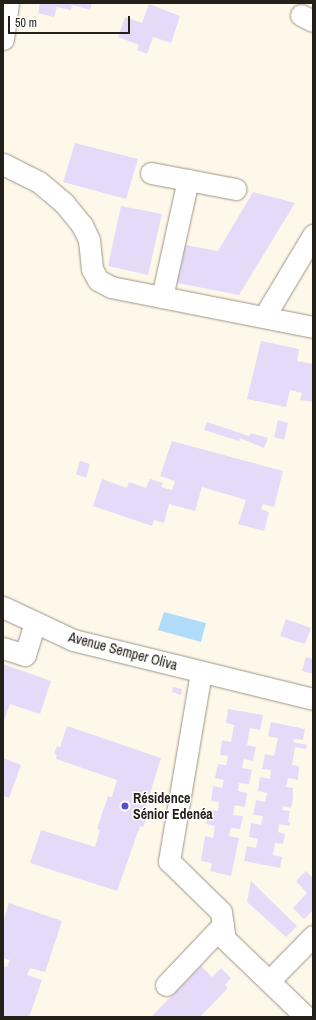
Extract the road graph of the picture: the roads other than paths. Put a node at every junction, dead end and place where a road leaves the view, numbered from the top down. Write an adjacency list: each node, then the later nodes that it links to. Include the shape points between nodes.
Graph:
1 (8, 3): 2 (street)
2 (3, 39)
3 (3, 164): 8 (street, via 39,182 64,203 82,225 90,240 92,269 98,280 111,287)
4 (151, 173): 5 (street)
5 (188, 180): 6 (street); 8 (street)
6 (236, 189)
7 (313, 235): 9 (street)
8 (162, 297): 9 (street)
9 (264, 317): 10 (street)
10 (313, 327)
11 (3, 607): 12 (street, Avenue Semper Oliva)
12 (35, 623): 13 (street, via 25,655); 14 (street, Avenue Semper Oliva, via 73,640)
13 (3, 648)
14 (201, 672): 15 (street, Avenue Semper Oliva); 16 (street, via 169,861 221,912)
15 (313, 699)
16 (223, 925): 18 (street, via 225,939); 19 (street)
17 (313, 936): 18 (street)
18 (269, 982): 20 (street)
19 (166, 985)
20 (306, 1017)

